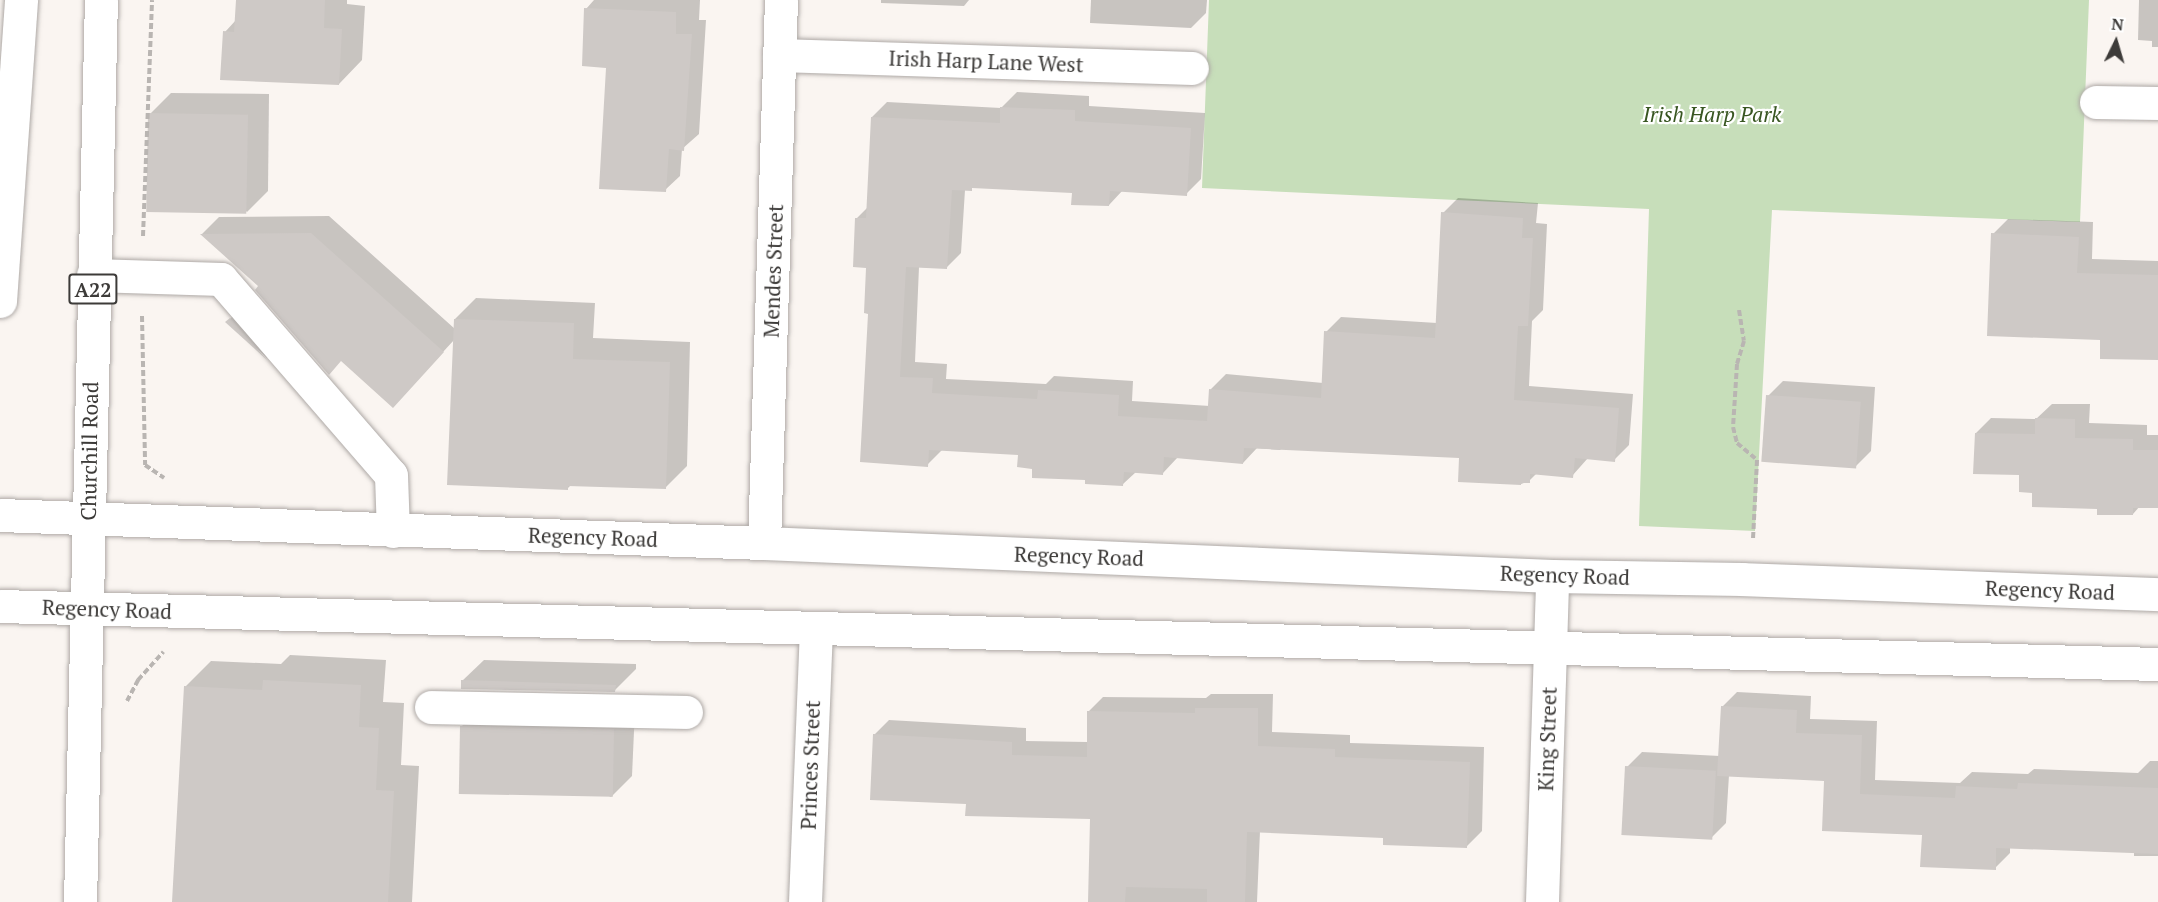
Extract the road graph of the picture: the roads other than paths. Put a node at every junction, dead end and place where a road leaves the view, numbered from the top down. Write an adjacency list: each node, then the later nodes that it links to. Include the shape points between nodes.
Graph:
1 (21, 0): 9 (main road)
2 (101, 0): 8 (main road, Churchill Road / A22)
3 (781, 0): 4 (main road, Mendes Street)
4 (779, 55): 5 (main road, Irish Harp Lane West); 13 (main road, Mendes Street)
5 (1192, 68)
6 (2096, 102): 7 (main road)
7 (2158, 103)
8 (93, 275): 11 (main road, Churchill Road / A22); 12 (main road, via 221,279 391,476)
9 (0, 301)
10 (0, 515): 11 (main road, Regency Road)
11 (88, 520): 12 (main road, Regency Road); 17 (main road, Churchill Road / A22)
12 (393, 531): 13 (main road, Regency Road)
13 (764, 543): 14 (main road, Regency Road)
14 (1552, 576): 15 (main road, Regency Road); 19 (main road, King Street)
15 (2158, 594)
16 (0, 606): 17 (main road, Regency Road)
17 (85, 608): 18 (main road, Regency Road); 23 (main road, Churchill Road / A22)
18 (816, 629): 19 (main road, Regency Road); 24 (main road, Princes Street)
19 (1550, 648): 20 (main road, Regency Road); 25 (main road, King Street)
20 (2158, 664)
21 (431, 707): 22 (main road)
22 (686, 712)
23 (80, 902)
24 (805, 902)
25 (1542, 902)

